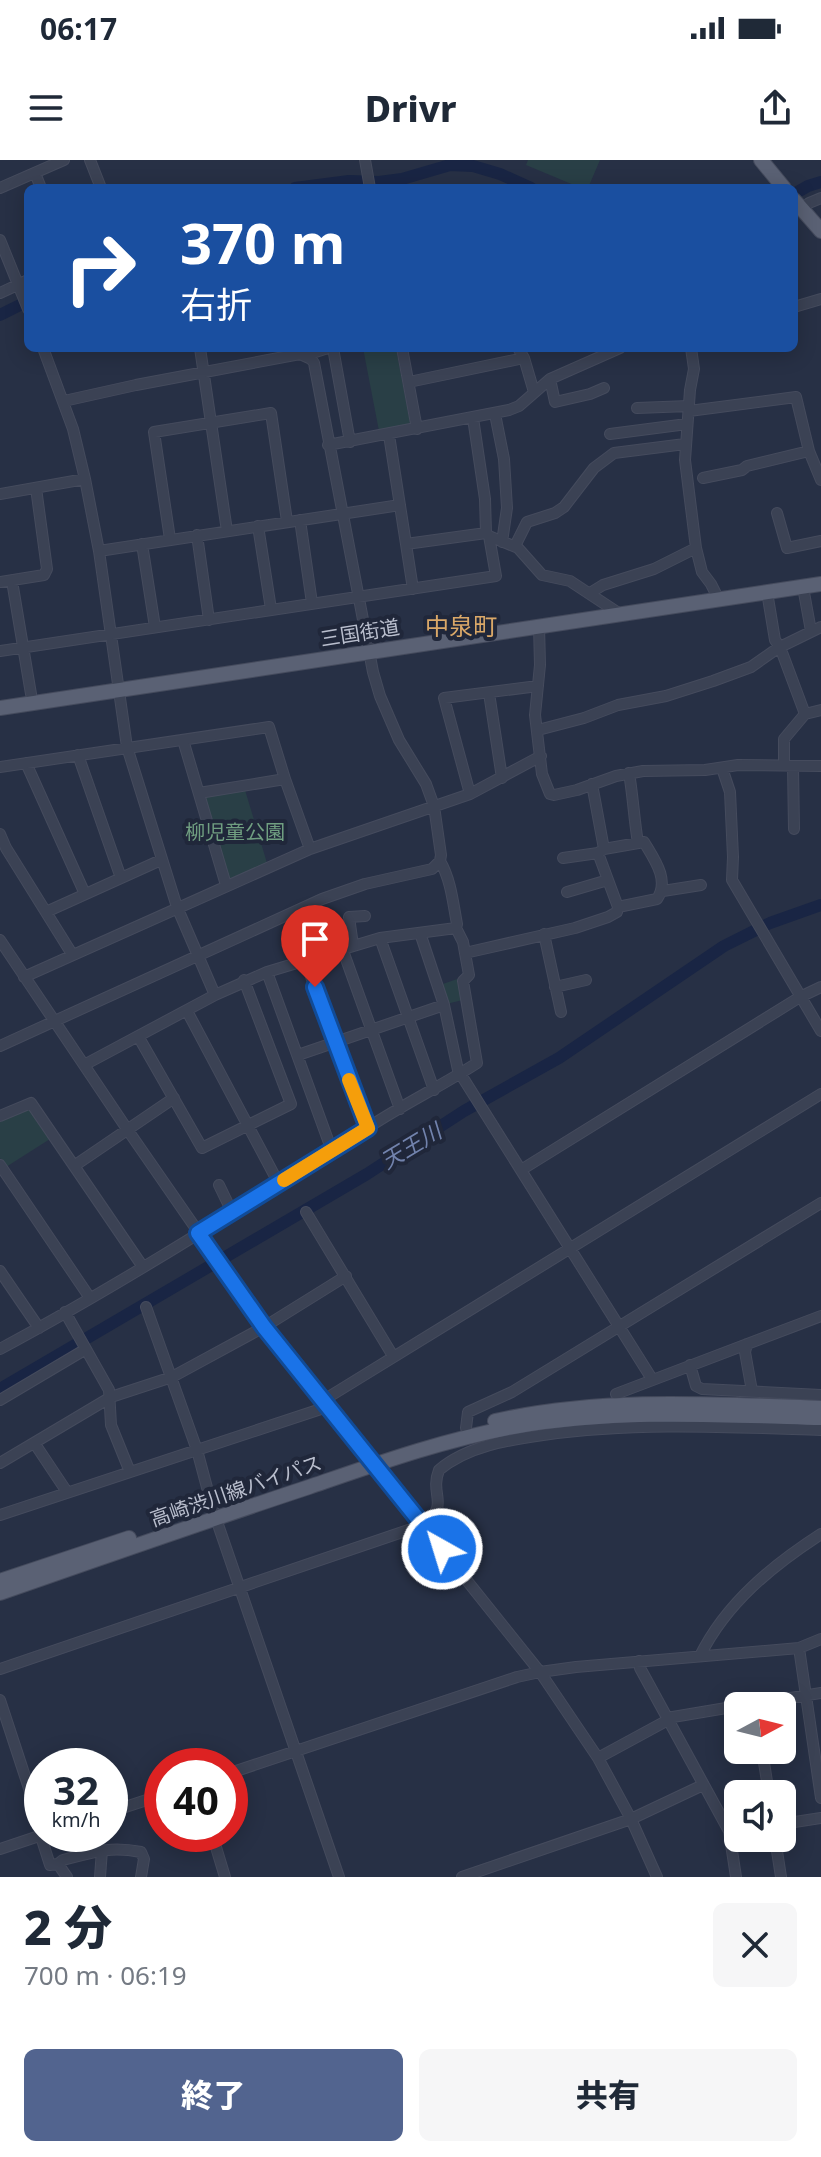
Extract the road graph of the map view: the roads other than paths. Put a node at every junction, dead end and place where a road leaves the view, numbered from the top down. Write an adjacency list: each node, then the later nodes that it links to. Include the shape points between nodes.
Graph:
1 (64, 160): 5 (street)
2 (90, 160): 7 (street)
3 (365, 160): 8 (street)
4 (761, 160): 9 (main road)
5 (35, 173): 6 (street); 10 (street)
6 (39, 184)
7 (99, 184)
8 (369, 184)
9 (781, 184)
10 (0, 188)
11 (821, 198): 12 (street)
12 (798, 205): 13 (main road)
13 (819, 229): 15 (street)
14 (0, 240): 16 (street)
15 (821, 245)
16 (23, 282): 17 (street)
17 (0, 293)
18 (821, 299): 19 (street)
19 (798, 306)
20 (45, 352): 34 (street)
21 (201, 352): 29 (street)
22 (317, 352): 28 (street)
23 (332, 352): 44 (street)
24 (403, 352): 31 (street)
25 (611, 352): 30 (street)
26 (692, 352): 36 (street)
27 (521, 353): 31 (street); 33 (street)
28 (306, 355): 29 (street); 46 (street, via 314,363)
29 (205, 373): 34 (street); 39 (street)
30 (550, 379): 32 (street, via 555,402); 33 (street)
31 (409, 382): 41 (street)
32 (604, 388)
33 (534, 392): 37 (street, via 519,406)
34 (64, 401): 49 (street)
35 (637, 408): 36 (street)
36 (689, 408): 40 (street); 47 (street, via 796,397)
37 (495, 414): 38 (street); 64 (street, via 507,508)
38 (473, 418): 41 (street); 60 (street)
39 (212, 422): 57 (street, via 271,413); 59 (street); 62 (street, via 154,432)
40 (687, 424): 42 (street); 45 (street)
41 (417, 429): 43 (street)
42 (610, 434)
43 (389, 435): 44 (street); 53 (street)
44 (350, 442): 46 (street)
45 (685, 444): 67 (street, via 614,453 594,468 564,507 527,522); 68 (street)
46 (328, 445): 55 (street)
47 (809, 451): 48 (street); 50 (street)
48 (703, 478)
49 (85, 479): 51 (street); 69 (street)
50 (821, 480)
51 (36, 488): 52 (street); 70 (street, via 47,569 44,575)
52 (0, 494)
53 (400, 505): 55 (street); 66 (street)
54 (777, 513): 63 (street, via 787,548)
55 (342, 514): 56 (street); 76 (street)
56 (300, 520): 57 (street); 78 (street)
57 (287, 521): 58 (street)
58 (258, 526): 59 (street); 79 (street)
59 (227, 531): 61 (street)
60 (488, 534): 64 (street); 66 (street); 73 (street, via 496,576)
61 (197, 535): 62 (street); 81 (street)
62 (170, 539): 65 (street)
63 (821, 541)
64 (502, 542): 67 (street)
65 (142, 544): 69 (street); 83 (street)
66 (406, 544): 73 (street)
67 (515, 546): 75 (street, via 542,575 570,581)
68 (696, 548): 75 (street); 77 (street, via 702,572)
69 (99, 551): 85 (street)
70 (6, 582): 86 (street)
71 (821, 584): 72 (main road, 三国街道)
72 (803, 587): 74 (main road, 三国街道); 84 (street)
73 (413, 589): 76 (street)
74 (767, 592): 77 (main road, 三国街道); 87 (street)
75 (590, 593): 80 (street)
76 (358, 597): 78 (street); 89 (street)
77 (719, 600): 80 (main road, 三国街道)
78 (312, 603): 79 (street)
79 (271, 609): 81 (street)
80 (620, 614): 82 (main road, 三国街道)
81 (209, 620): 83 (street)
82 (539, 626): 89 (main road, 三国街道); 90 (street)
83 (155, 627): 85 (street)
84 (816, 629): 87 (street)
85 (111, 635): 86 (street); 91 (street)
86 (24, 647): 88 (street); 93 (street)
87 (780, 647): 96 (street); 97 (street, via 751,667 713,681)
88 (0, 651)
89 (368, 652): 91 (main road, 三国街道); 113 (street, via 384,707)
90 (538, 686): 92 (street); 97 (street)
91 (119, 691): 94 (main road, 三国街道); 99 (street)
92 (489, 693): 108 (street); 112 (street, via 444,698)
93 (31, 694)
94 (0, 708)
95 (821, 710): 96 (street)
96 (805, 714): 103 (street, via 784,739)
97 (538, 730): 101 (street)
98 (183, 740): 99 (street); 109 (street, via 269,727); 111 (street)
99 (127, 747): 100 (street); 121 (street)
100 (78, 755): 102 (street); 123 (street)
101 (541, 756): 108 (street); 110 (street, via 550,794)
102 (26, 763): 105 (street); 129 (street)
103 (788, 766): 104 (street); 106 (street); 114 (street)
104 (821, 766)
105 (0, 767)
106 (722, 768): 107 (street); 151 (street, via 730,792 732,880)
107 (629, 773): 110 (street); 116 (street)
108 (502, 778): 112 (street)
109 (285, 779): 111 (street); 118 (street)
110 (592, 784): 119 (street)
111 (199, 793): 125 (street)
112 (470, 794): 113 (street)
113 (434, 806): 118 (street); 122 (street)
114 (794, 829)
115 (0, 834): 117 (street)
116 (638, 843): 119 (street); 127 (street, via 644,842 658,866)
117 (3, 849): 132 (street)
118 (310, 849): 125 (street)
119 (601, 851): 120 (street); 124 (street)
120 (563, 858)
121 (161, 860): 123 (street); 130 (street)
122 (440, 861): 134 (street); 142 (street, via 432,869 322,899)
123 (121, 878): 129 (street)
124 (608, 880): 128 (street); 131 (street)
125 (226, 885): 130 (street)
126 (701, 885): 127 (street)
127 (663, 891): 131 (street, via 657,899)
128 (567, 892)
129 (85, 894): 132 (street)
130 (177, 907): 141 (street); 142 (street)
131 (618, 907): 136 (street, via 615,915)
132 (46, 912): 141 (street)
133 (365, 916): 139 (street, via 349,917)
134 (456, 928): 135 (street); 140 (street)
135 (420, 933): 137 (street); 152 (street)
136 (544, 934): 140 (street); 148 (street)
137 (380, 938): 139 (street); 155 (street)
138 (0, 940): 145 (street)
139 (348, 946): 143 (street); 157 (street)
140 (465, 953): 164 (street, via 469,975 463,981 477,1063)
141 (72, 954): 145 (street)
142 (198, 955): 150 (street); 156 (street)
143 (305, 960): 144 (street); 160 (street)
144 (267, 972): 146 (street); 162 (street)
145 (24, 977): 156 (street)
146 (244, 980): 150 (street); 170 (street, via 291,1104)
147 (586, 980): 148 (street)
148 (555, 987): 154 (street)
149 (821, 987): 151 (street)
150 (215, 995): 153 (street)
151 (800, 997): 158 (street); 176 (street)
152 (444, 1005): 155 (street); 164 (street)
153 (187, 1011): 159 (street); 170 (street)
154 (561, 1012)
155 (408, 1017): 157 (street); 165 (street)
156 (54, 1020): 161 (street); 163 (street)
157 (371, 1030): 160 (street); 168 (street)
158 (821, 1031)
159 (138, 1036): 163 (street); 167 (street)
160 (335, 1043): 162 (street); 171 (street)
161 (0, 1046)
162 (298, 1055): 173 (street)
163 (84, 1065): 172 (street)
164 (461, 1073): 165 (street); 176 (street)
165 (434, 1090): 168 (street)
166 (821, 1094): 183 (street)
167 (174, 1098): 170 (street, via 202,1148); 172 (street)
168 (400, 1109): 171 (street)
169 (0, 1116): 175 (street, via 31,1103)
170 (247, 1126): 177 (street)
171 (368, 1128): 173 (street)
172 (127, 1129): 175 (street); 182 (street)
173 (332, 1151): 177 (street)
174 (0, 1165): 187 (street)
175 (74, 1166): 184 (street)
176 (521, 1170): 183 (street)
177 (279, 1184): 180 (street)
178 (219, 1185): 180 (street)
179 (821, 1203): 192 (street)
180 (232, 1212): 182 (street)
181 (306, 1212): 186 (street)
182 (198, 1233): 184 (street); 191 (street)
183 (571, 1248): 192 (street); 197 (street)
184 (143, 1267): 187 (street)
185 (0, 1271): 193 (street)
186 (346, 1276): 191 (street); 197 (street)
187 (90, 1298): 189 (street)
188 (146, 1307): 199 (street)
189 (65, 1312): 193 (street); 195 (street)
190 (821, 1316): 194 (street)
191 (264, 1327): 199 (street); 206 (street)
192 (618, 1327): 200 (street); 209 (street, via 512,1392 468,1412)
193 (39, 1328): 196 (street)
194 (747, 1344): 198 (street); 201 (street)
195 (85, 1347): 204 (street); 205 (street)
196 (0, 1349)
197 (393, 1356): 206 (street)
198 (690, 1365): 200 (street); 201 (street, via 698,1388)
199 (172, 1377): 204 (street); 212 (street)
200 (652, 1379): 202 (street)
201 (752, 1391): 203 (street)
202 (616, 1394)
203 (821, 1395)
204 (111, 1397): 211 (street); 215 (street, via 111,1425)
205 (0, 1400)
206 (324, 1404): 212 (street); 213 (street)
207 (821, 1408): 209 (main road, 高崎渋川線バイパス, via 618,1404)
208 (821, 1418): 213 (main road, 高崎渋川線バイパス, via 675,1414 562,1420)
209 (466, 1428): 213 (main road, 高崎渋川線バイパス)
210 (821, 1430): 219 (street, via 618,1427 486,1446 439,1470 438,1508)
211 (35, 1444): 214 (street); 216 (street)
212 (197, 1450): 215 (street); 217 (street)
213 (370, 1461): 217 (main road, 高崎渋川線バイパス); 219 (street)
214 (0, 1463)
215 (130, 1472): 216 (street)
216 (67, 1492): 218 (street)
217 (215, 1514): 221 (main road, 高崎渋川線バイパス); 222 (street); 223 (main road, 高崎渋川線バイパス)
218 (0, 1515)
219 (423, 1525): 222 (street); 229 (street)
220 (821, 1534): 226 (street, via 758,1580)
221 (0, 1581)
222 (240, 1586): 228 (street); 237 (street)
223 (0, 1593)
224 (821, 1639): 225 (street)
225 (799, 1648): 226 (street); 231 (street)
226 (700, 1656): 227 (street)
227 (639, 1661): 229 (street); 235 (street)
228 (0, 1669)
229 (540, 1672): 237 (street); 238 (street)
230 (821, 1693): 231 (street)
231 (806, 1696): 232 (street); 236 (street)
232 (796, 1698)
233 (0, 1700): 240 (street)
234 (724, 1709): 235 (street)
235 (667, 1719): 238 (street); 242 (street)
236 (817, 1736): 241 (street)
237 (297, 1750): 239 (street); 262 (street)
238 (598, 1758): 246 (street)
239 (248, 1767)
240 (24, 1773)
241 (820, 1779): 243 (street)
242 (703, 1785): 244 (street); 246 (street)
243 (821, 1798)
244 (724, 1816)
245 (821, 1818): 247 (street)
246 (631, 1819): 263 (street); 264 (street)
247 (796, 1822)
248 (24, 1841): 249 (street)
249 (0, 1849)
250 (128, 1850): 260 (street, via 141,1852)
251 (46, 1852): 257 (street, via 50,1865)
252 (94, 1852): 257 (street)
253 (102, 1852): 259 (street)
254 (217, 1852): 261 (street)
255 (735, 1852): 265 (street)
256 (777, 1852): 266 (street)
257 (58, 1864): 258 (street)
258 (67, 1877)
259 (100, 1877)
260 (141, 1877)
261 (225, 1877)
262 (339, 1877)
263 (462, 1877)
264 (657, 1877)
265 (736, 1877)
266 (781, 1877)

